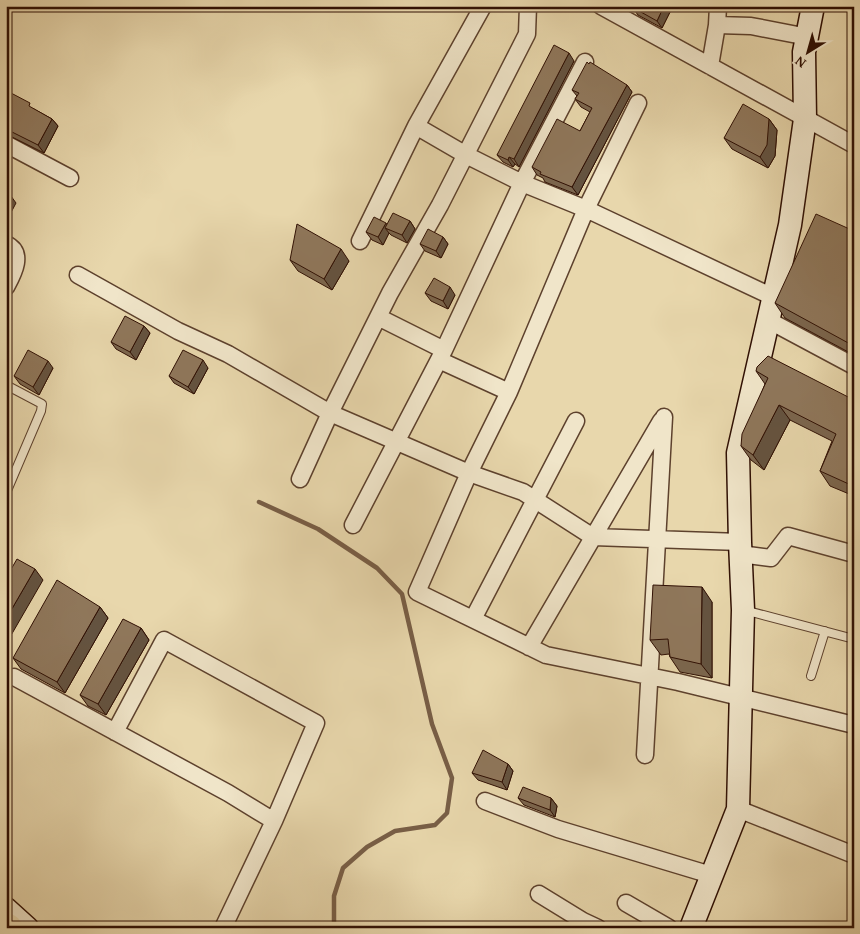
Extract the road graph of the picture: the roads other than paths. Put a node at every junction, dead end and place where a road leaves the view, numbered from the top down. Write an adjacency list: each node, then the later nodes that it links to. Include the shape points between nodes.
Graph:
1 (483, 6): 12 (street)
2 (528, 6): 15 (street, via 527,34)
3 (601, 6): 9 (street)
4 (718, 6): 6 (street)
5 (812, 6): 7 (street)
6 (717, 25): 7 (street, via 751,26); 9 (street)
7 (808, 37): 11 (street, via 804,52)
8 (585, 62): 17 (street)
9 (710, 66): 11 (street)
10 (638, 103): 18 (street)
11 (806, 119): 14 (street); 23 (street, via 790,225)
12 (416, 126): 15 (street); 19 (street)
13 (6, 144): 16 (street)
14 (854, 145)
15 (466, 156): 17 (street); 24 (street)
16 (70, 178)
17 (522, 183): 18 (street); 26 (street)
18 (586, 209): 23 (street); 29 (street)
19 (360, 241)
20 (6, 244): 22 (street, via 11,246 17,258 15,272)
21 (78, 275): 30 (street, via 171,327 228,354)
22 (6, 287)
23 (773, 297): 25 (street)
24 (378, 317): 26 (street); 30 (street)
25 (768, 320): 27 (street); 40 (street, via 738,453)
26 (441, 355): 29 (street); 32 (street)
27 (854, 366)
28 (6, 385): 35 (lane, via 42,404 42,411)
29 (509, 392): 33 (street)
30 (330, 413): 32 (street); 34 (street)
31 (576, 421): 36 (street)
32 (396, 441): 33 (street); 37 (street)
33 (469, 473): 36 (street, via 523,492); 43 (street, via 417,592)
34 (300, 479)
35 (6, 493)
36 (535, 500): 38 (street); 43 (street)
37 (353, 525)
38 (593, 537): 39 (street); 39 (street, via 664,417); 46 (street)
39 (656, 538): 40 (street); 47 (street)
40 (740, 548): 41 (street, via 771,558 788,536); 42 (street)
41 (854, 554)
42 (743, 610): 44 (lane); 50 (street)
43 (473, 619): 46 (street)
44 (825, 631): 45 (lane); 48 (lane)
45 (854, 639)
46 (529, 647): 47 (street, via 546,655)
47 (649, 676): 50 (street); 53 (street)
48 (811, 676)
49 (14, 677): 52 (street)
50 (742, 697): 51 (street); 55 (street)
51 (854, 725)
52 (115, 732): 56 (street); 56 (street, via 164,640 316,723)
53 (645, 755)
54 (485, 801): 58 (street, via 558,829)
55 (738, 809): 57 (street); 58 (street)
56 (274, 821): 63 (street)
57 (854, 855)
58 (711, 875): 66 (street)
59 (539, 894): 64 (street)
60 (626, 903): 65 (street)
61 (6, 909): 62 (street)
62 (27, 928)
63 (223, 928)
64 (598, 928)
65 (669, 928)
66 (691, 928)

